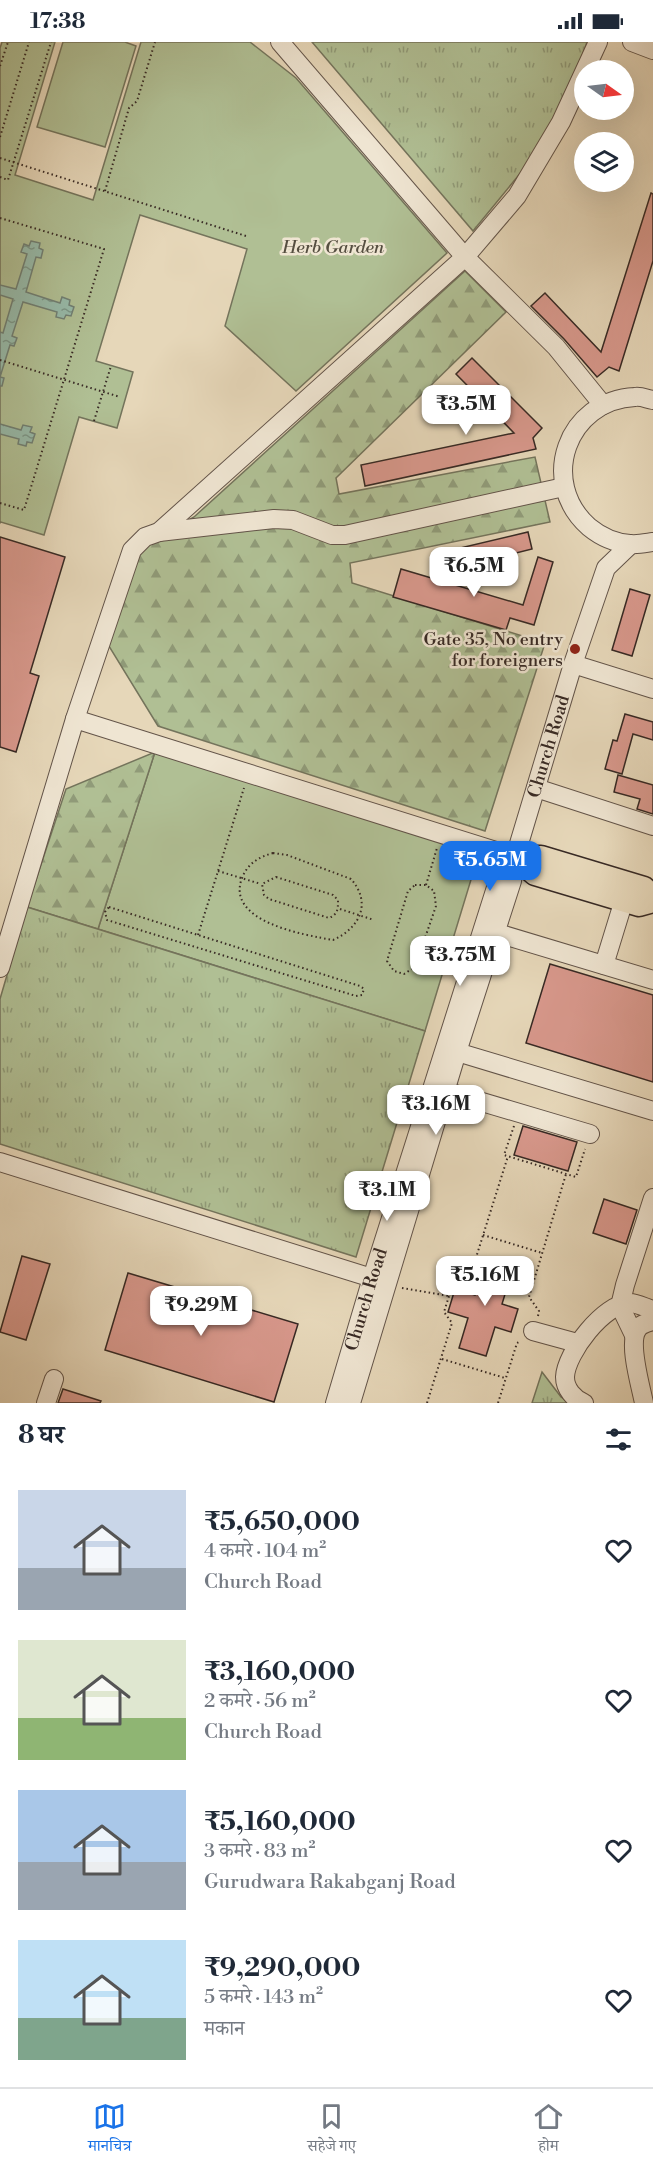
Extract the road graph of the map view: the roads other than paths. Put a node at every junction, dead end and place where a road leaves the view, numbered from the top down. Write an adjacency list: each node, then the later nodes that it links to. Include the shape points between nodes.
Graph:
1 (280, 42): 5 (street)
2 (598, 42): 5 (street, via 561,122 517,196)
3 (632, 42): 4 (street)
4 (653, 50)
5 (465, 257): 7 (street, via 556,347); 9 (street)
6 (653, 400): 7 (street, via 635,397)
7 (603, 405): 8 (street, via 583,419 569,439 562,463)
8 (564, 488): 9 (street, via 345,535 332,536 293,520 274,519); 10 (street, via 577,516)
9 (159, 532): 16 (street, via 145,537 132,550)
10 (601, 537): 12 (street); 13 (street, Church Road)
11 (653, 542): 12 (street)
12 (630, 544): 13 (street, Church Road)
13 (606, 568): 14 (street, Church Road)
14 (573, 664): 15 (street); 17 (street, Church Road)
15 (653, 689)
16 (75, 719): 19 (street); 24 (street)
17 (536, 788): 18 (street); 19 (street, Church Road)
18 (653, 826)
19 (515, 857): 20 (main road, via 536,874); 21 (main road, via 541,857 644,888); 22 (street, Church Road, via 513,881); 27 (street, Church Road, via 499,878)
20 (624, 900): 21 (main road, via 639,905); 23 (street)
21 (653, 900)
22 (497, 933): 23 (street); 26 (street, Church Road)
23 (604, 965): 25 (street)
24 (0, 968)
25 (653, 980)
26 (457, 1052): 27 (street, Church Road); 28 (street)
27 (439, 1097): 29 (street, via 518,1112); 32 (street, Church Road)
28 (653, 1110)
29 (590, 1134)
30 (0, 1162): 32 (street)
31 (653, 1198): 33 (street)
32 (380, 1282): 41 (street, Church Road); 42 (street, Church Road)
33 (620, 1306): 34 (street, via 630,1303); 37 (street); 38 (street, via 608,1311)
34 (653, 1310)
35 (653, 1321): 37 (street, via 642,1324)
36 (533, 1331): 38 (street)
37 (634, 1335): 44 (street)
38 (577, 1343): 43 (street, via 565,1378 569,1390)
39 (54, 1379): 40 (street)
40 (46, 1403)
41 (335, 1403)
42 (351, 1403)
43 (584, 1403)
44 (644, 1403)

